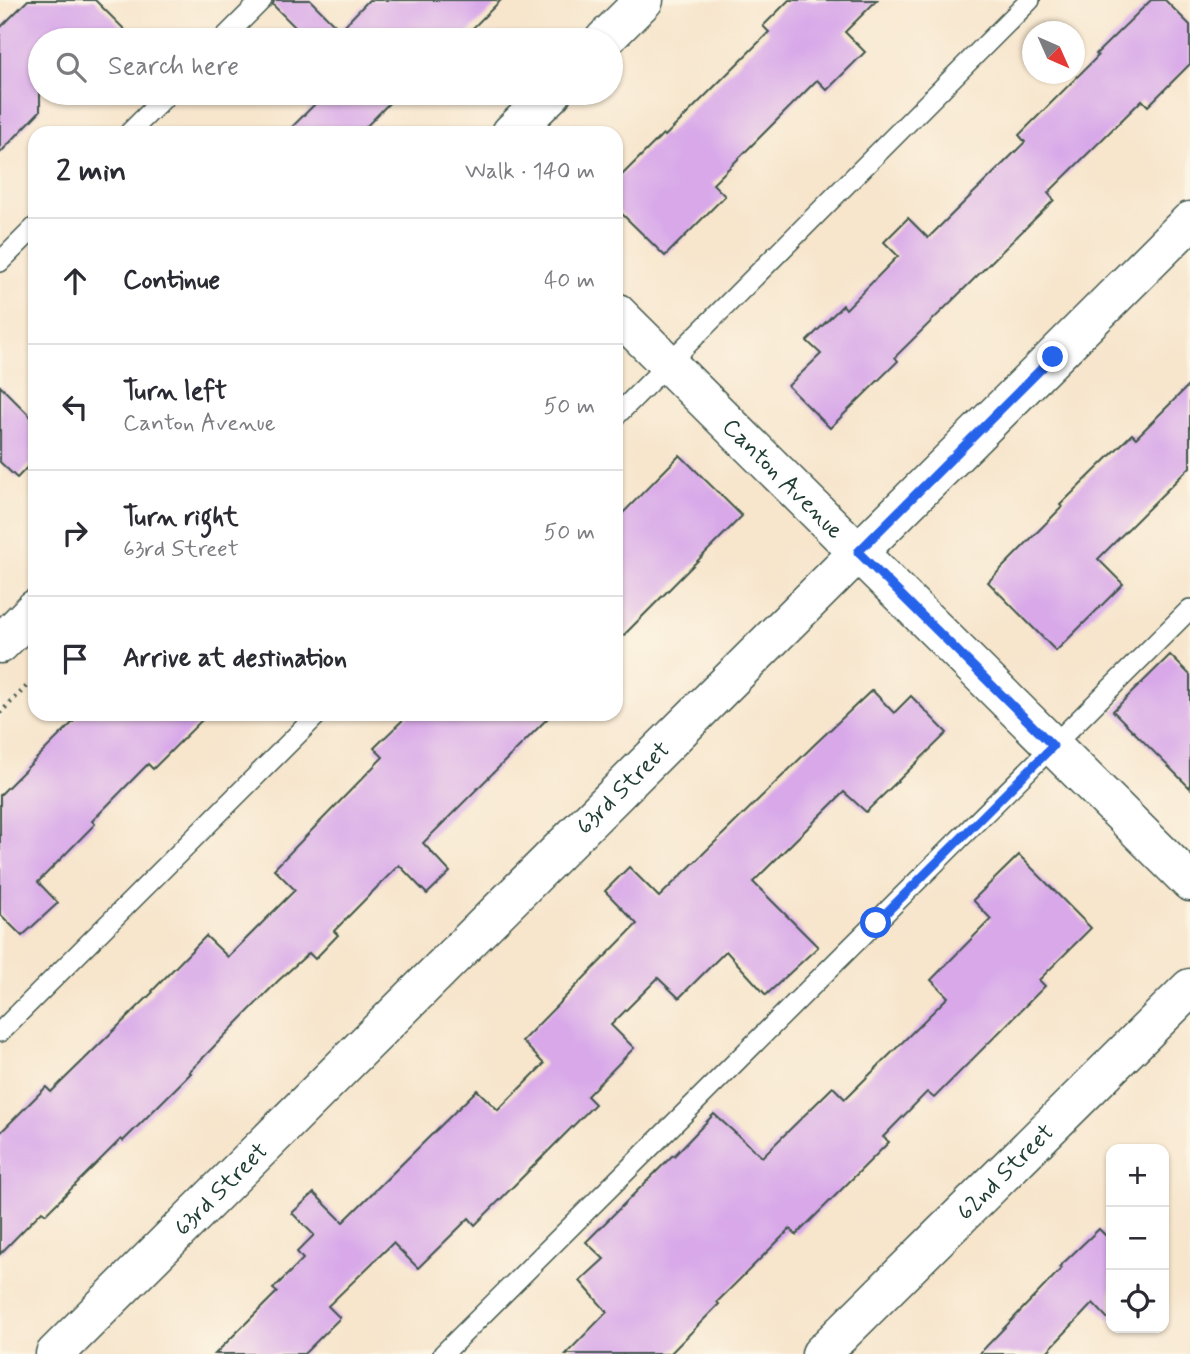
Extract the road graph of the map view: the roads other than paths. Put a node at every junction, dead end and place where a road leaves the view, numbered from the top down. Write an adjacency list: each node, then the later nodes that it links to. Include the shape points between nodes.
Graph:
1 (262, 0): 4 (lane)
2 (645, 0): 5 (street)
3 (1030, 0): 14 (lane)
4 (234, 28)
5 (616, 28)
6 (157, 105): 8 (lane)
7 (540, 105): 9 (street)
8 (136, 126)
9 (519, 126)
10 (1190, 221): 16 (street, 63rd Street)
11 (28, 234): 12 (lane)
12 (0, 262)
13 (623, 319): 14 (street, Canton Avenue)
14 (668, 364): 15 (lane); 16 (street, Canton Avenue)
15 (623, 409)
16 (858, 552): 19 (street, Canton Avenue); 23 (street, 63rd Street)
17 (1190, 609): 19 (lane)
18 (311, 721): 22 (lane)
19 (1053, 746): 20 (street, Canton Avenue); 24 (lane)
20 (1190, 882)
21 (1190, 988): 25 (street, 62nd Street)
22 (0, 1032)
23 (55, 1354)
24 (443, 1354)
25 (821, 1354)

